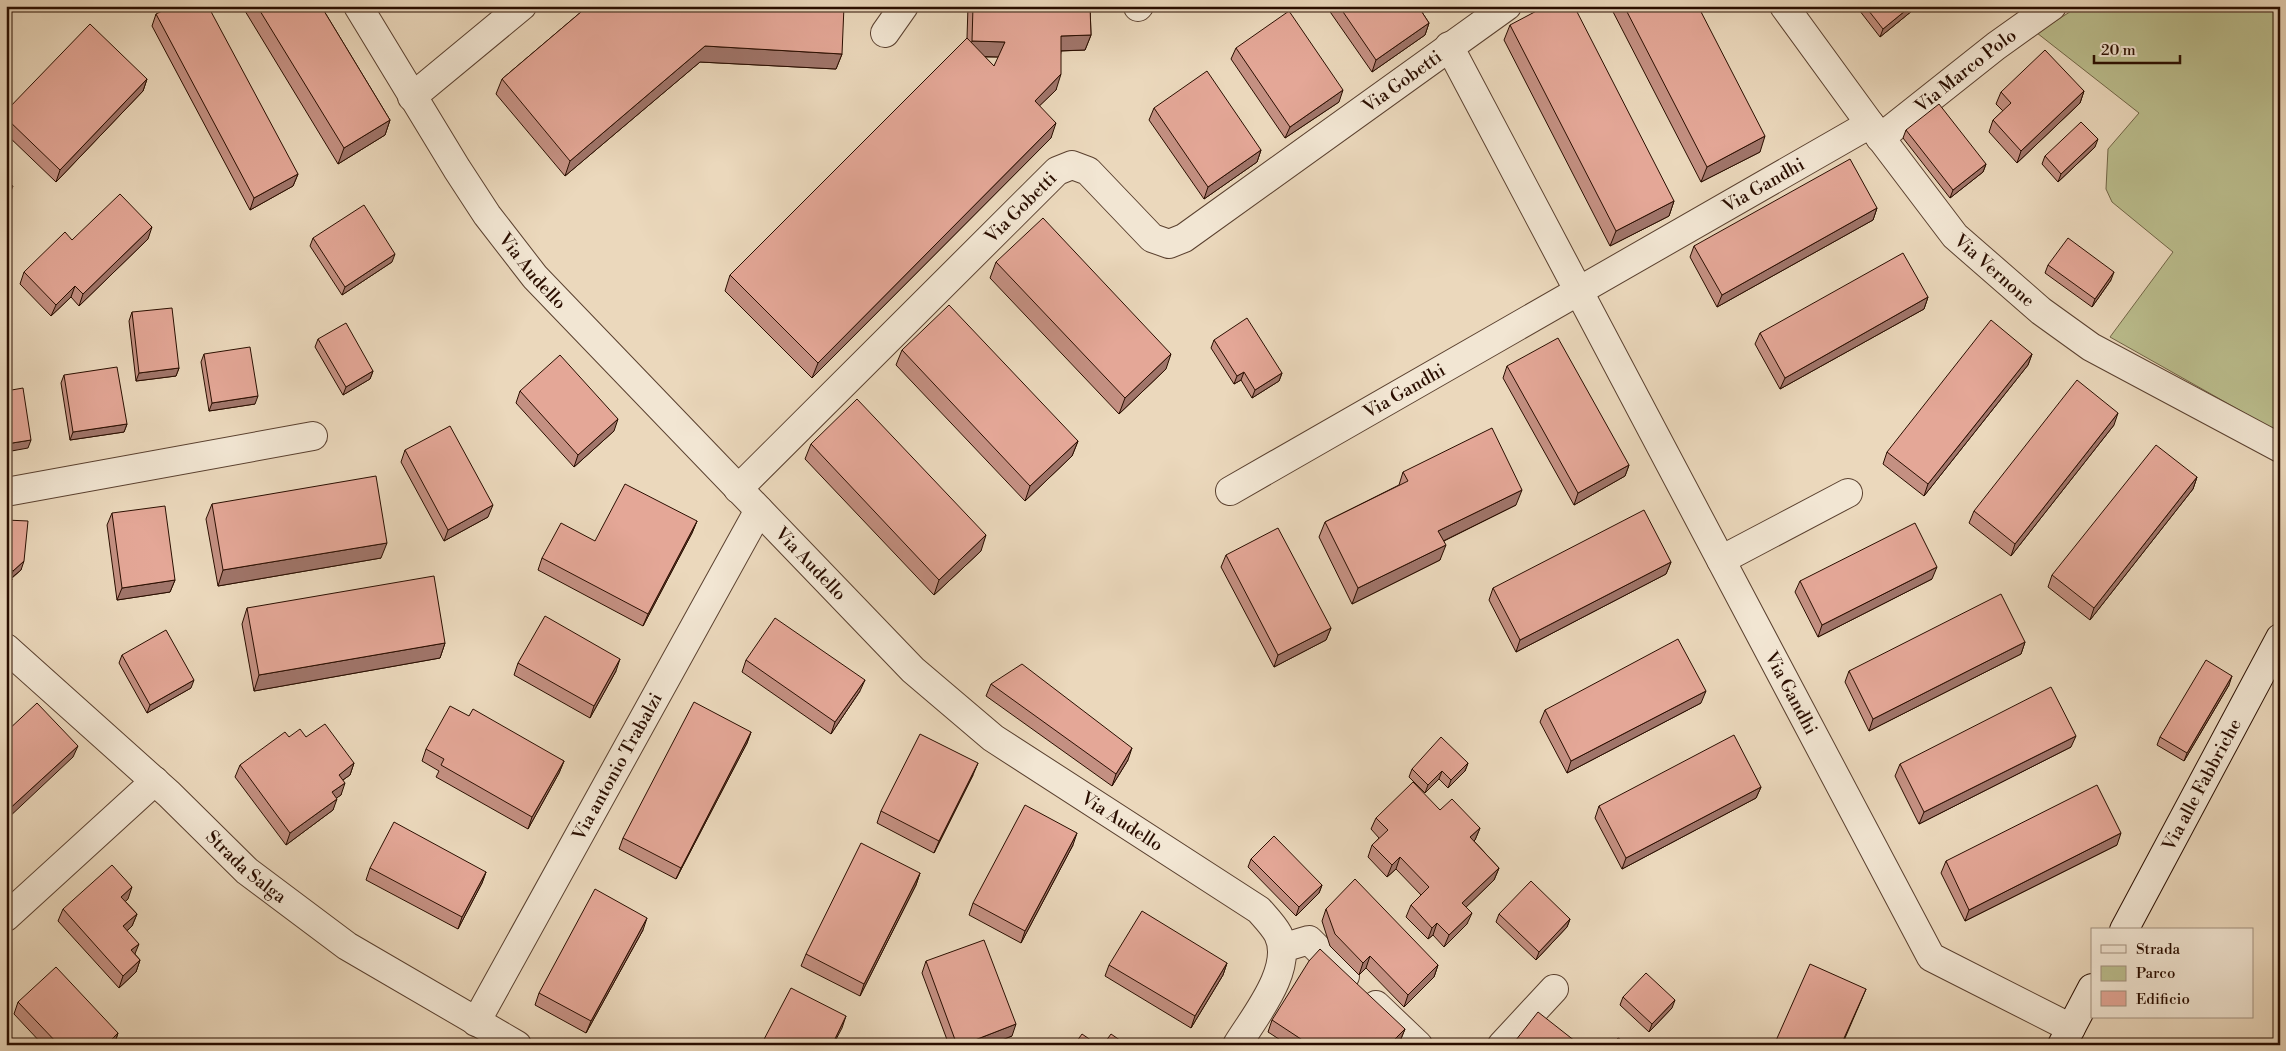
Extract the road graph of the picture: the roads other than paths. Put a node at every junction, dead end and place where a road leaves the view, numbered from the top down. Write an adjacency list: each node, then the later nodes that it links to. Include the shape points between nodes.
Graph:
1 (358, 6): 9 (street, Via Audello)
2 (522, 6): 9 (street)
3 (904, 6): 7 (street)
4 (1507, 6): 8 (street, Via Gobetti)
5 (1784, 6): 10 (street, Via Vernone)
6 (2052, 6): 10 (street, Via Marco Polo)
7 (885, 33)
8 (1449, 46): 11 (street, Via Gandhi); 14 (street, Via Gobetti, via 1184,238 1169,244 1152,238 1088,171 1072,165 1058,171)
9 (412, 97): 14 (street, Via Audello, via 487,215 535,277)
10 (1875, 131): 11 (street, Via Gandhi); 13 (street, Via Vernone, via 1956,236 2041,311 2091,346)
11 (1579, 290): 15 (street, Via Gandhi); 19 (street, Via Gandhi)
12 (313, 436): 16 (street)
13 (2280, 448)
14 (738, 489): 18 (street, Via Audello)
15 (1230, 491)
16 (6, 492)
17 (1848, 493): 19 (street)
18 (758, 510): 25 (street, Via Audello, via 913,670 993,738 1253,905 1278,934); 28 (street, Via antonio Trabalzi)
19 (1721, 560): 29 (street, Via Gandhi, via 1931,957)
20 (2280, 638): 24 (street, Via alle Fabbriche)
21 (6, 648): 22 (street, Strada Salga)
22 (155, 781): 23 (street); 28 (street, Strada Salga, via 247,871 347,946)
23 (6, 917)
24 (2125, 928)
25 (1282, 948): 31 (street, via 1279,975); 32 (street, via 1308,940)
26 (1554, 989): 33 (street)
27 (2091, 990): 29 (street)
28 (476, 1022): 30 (street, Strada Salga)
29 (2067, 1036)
30 (517, 1045)
31 (1237, 1045)
32 (1418, 1045)
33 (1502, 1045)

